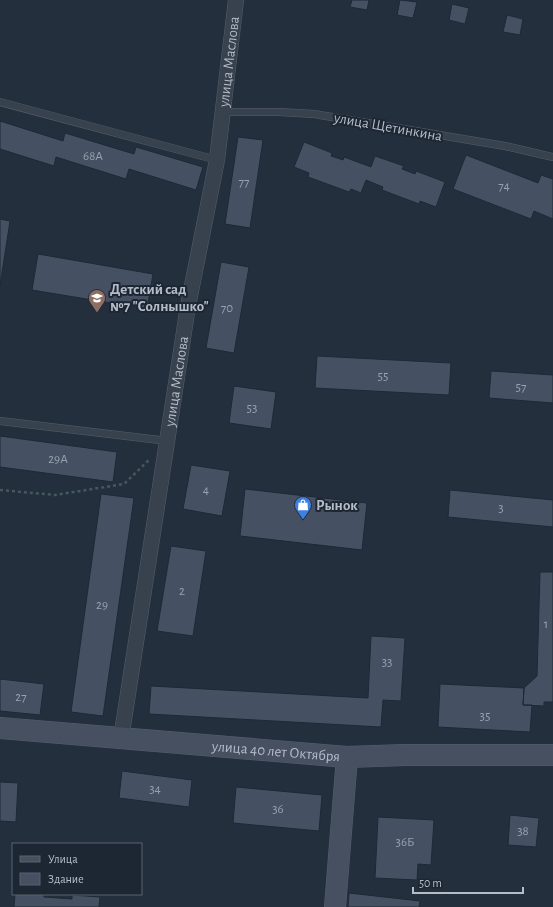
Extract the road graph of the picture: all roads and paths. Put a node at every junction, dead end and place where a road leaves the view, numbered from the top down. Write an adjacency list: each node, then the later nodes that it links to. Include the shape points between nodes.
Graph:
1 (236, 0): 3 (street, улица Маслова)
2 (0, 102): 5 (lane)
3 (222, 112): 4 (lane, улица Щетинкина, via 314,114 505,146); 5 (street, улица Маслова)
4 (553, 157)
5 (217, 160): 7 (street, улица Маслова, via 188,306)
6 (0, 421): 7 (lane)
7 (168, 441): 8 (path, via 124,484 55,496); 10 (street, улица Маслова)
8 (0, 490)
9 (0, 728): 10 (street, улица 40 лет Октября)
10 (121, 739): 12 (street, улица 40 лет Октября)
11 (553, 755): 12 (street, улица 40 лет Октября)
12 (347, 757): 13 (street)
13 (335, 907)

